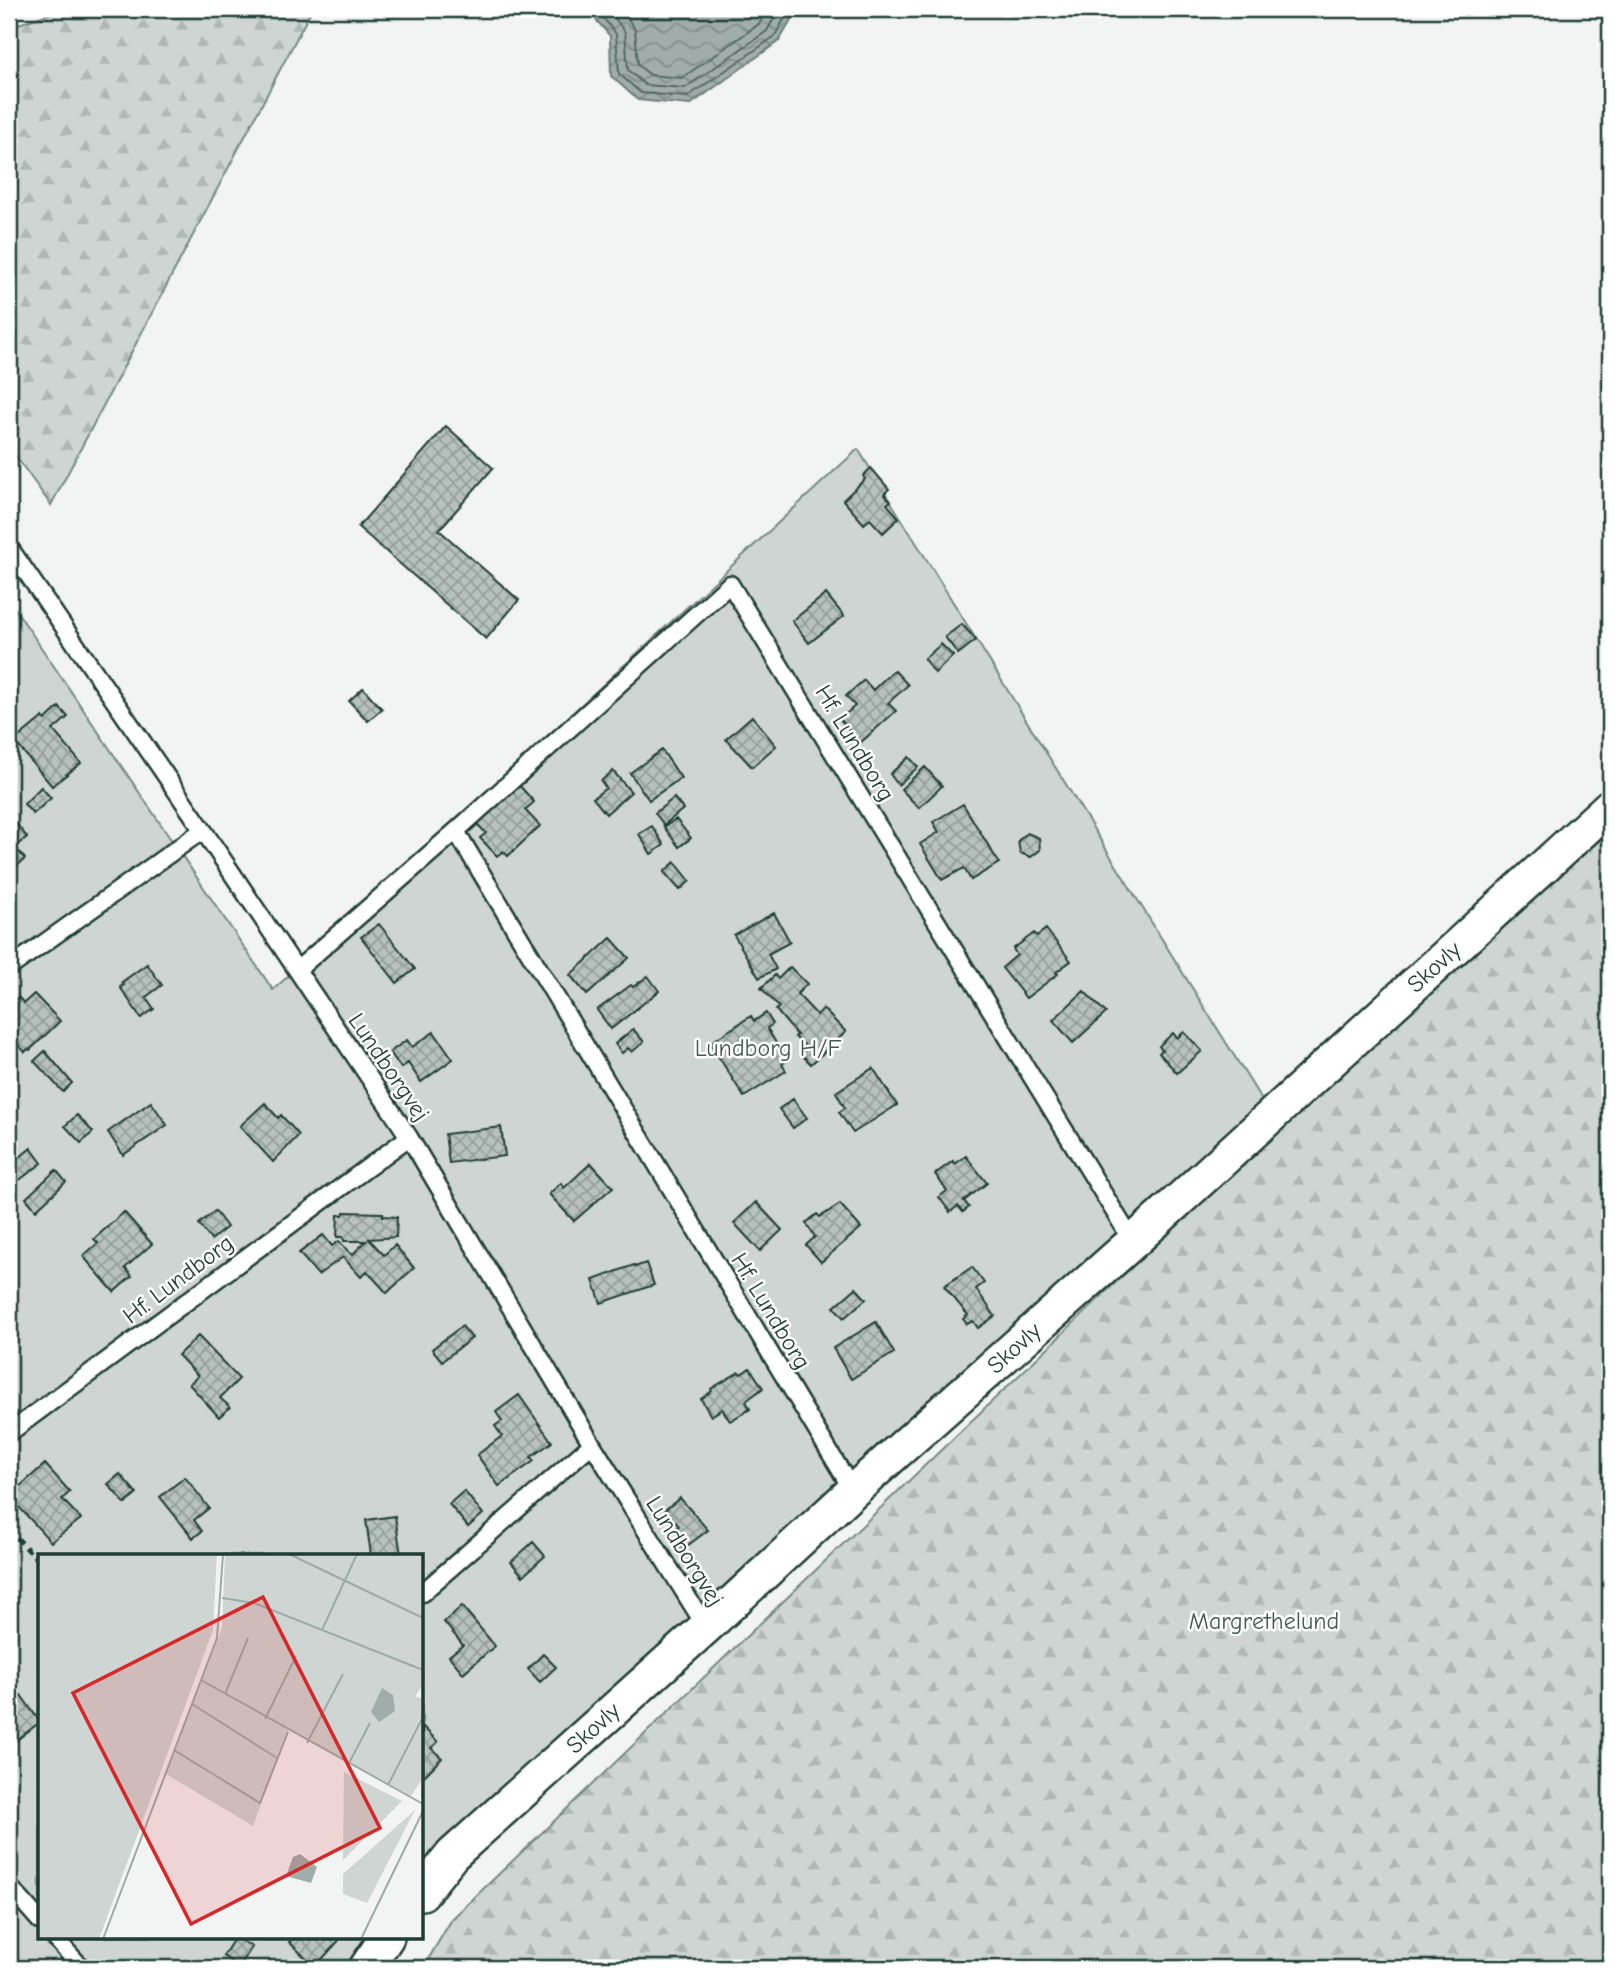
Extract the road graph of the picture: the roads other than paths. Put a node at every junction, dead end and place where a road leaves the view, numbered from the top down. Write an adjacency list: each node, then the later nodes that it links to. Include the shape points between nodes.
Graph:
1 (9, 547): 3 (lane, Lundborgvej)
2 (1610, 806): 8 (street, Skovly)
3 (203, 830): 5 (lane); 6 (lane, Lundborgvej)
4 (456, 831): 6 (lane, Hf. Lundborg); 8 (lane, Hf. Lundborg, via 730,584); 11 (lane, Hf. Lundborg)
5 (9, 968)
6 (297, 970): 7 (lane, Lundborgvej)
7 (409, 1137): 9 (lane, Hf. Lundborg); 10 (lane, Lundborgvej)
8 (1133, 1242): 11 (street, Skovly)
9 (9, 1433)
10 (592, 1444): 12 (lane); 13 (lane, Lundborgvej)
11 (853, 1491): 13 (street, Skovly)
12 (424, 1591)
13 (706, 1628): 15 (street, Skovly, via 452,1855)
14 (9, 1886): 16 (lane)
15 (424, 1890)
16 (38, 1919)
17 (55, 1938): 19 (lane)
18 (386, 1938): 20 (street)
19 (82, 1968)
20 (366, 1968)

